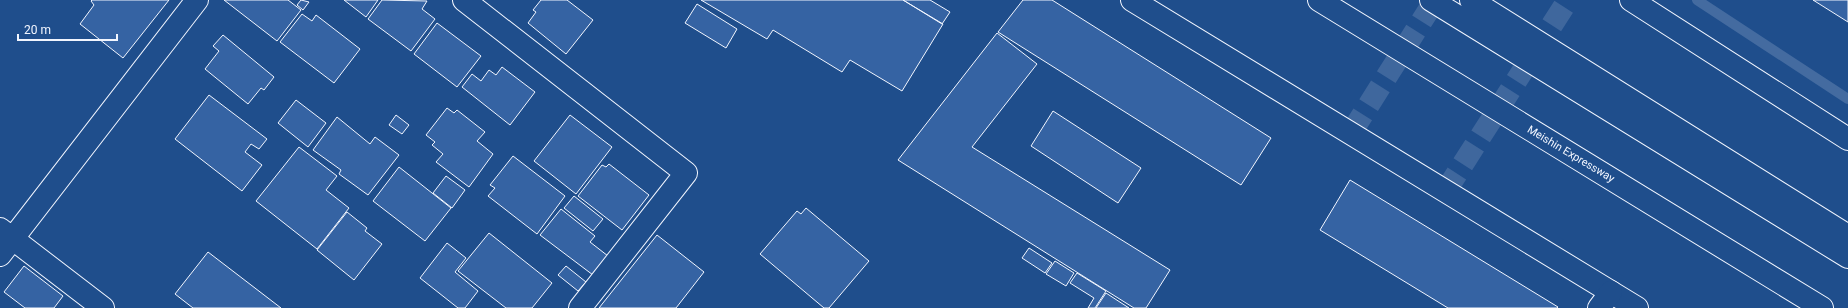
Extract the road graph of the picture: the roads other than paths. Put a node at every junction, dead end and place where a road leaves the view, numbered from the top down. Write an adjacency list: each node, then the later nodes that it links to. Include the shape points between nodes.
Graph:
1 (197, 0): 10 (main road)
2 (464, 0): 14 (main road, via 686,172)
3 (1132, 0): 12 (main road)
4 (1319, 0): 16 (main road, Meishin Expressway)
5 (1431, 0): 11 (main road)
6 (1471, 0): 9 (main road)
7 (1631, 0): 8 (main road)
8 (1848, 139)
9 (1848, 236)
10 (4, 241): 13 (main road)
11 (1848, 257)
12 (1605, 300): 15 (main road)
13 (103, 308)
14 (580, 308)
15 (1637, 308)
16 (1822, 308)

